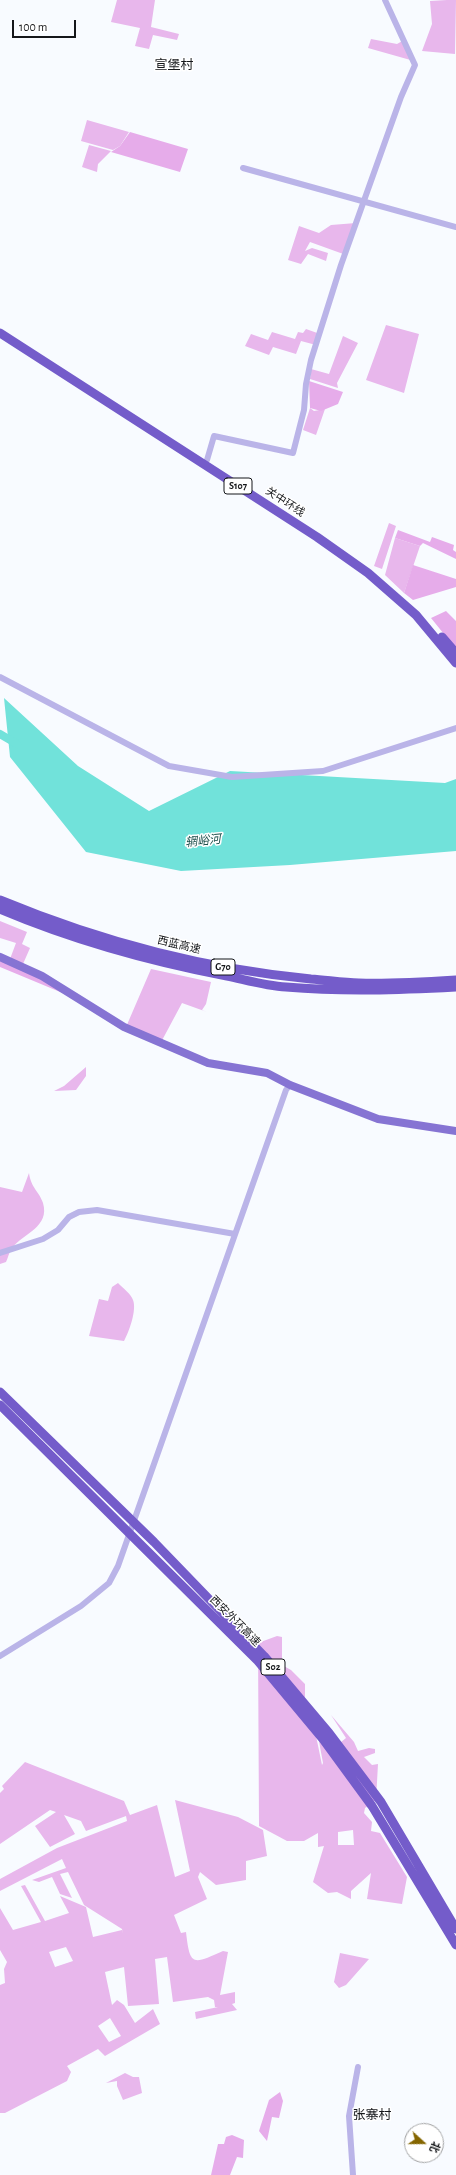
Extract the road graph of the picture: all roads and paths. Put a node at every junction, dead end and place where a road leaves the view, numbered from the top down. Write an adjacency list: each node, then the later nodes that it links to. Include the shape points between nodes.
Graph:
1 (385, 0): 3 (street, via 415,65)
2 (244, 168): 3 (street)
3 (365, 200): 4 (street); 7 (street, via 311,360 304,410 293,453 214,436)
4 (456, 227)
5 (0, 327): 7 (highway, 关中环线 / S107)
6 (0, 333): 9 (highway, 关中环线 / S107, via 304,528 368,573 416,615)
7 (207, 460): 8 (highway, 关中环线 / S107, via 321,533 372,570 418,612)
8 (456, 653)
9 (456, 663)
10 (0, 678): 11 (street, via 169,766 232,778 323,771)
11 (456, 728)
12 (0, 900): 15 (highway, 西蓝高速 / G70, via 42,918 125,945 206,964 283,976 358,983)
13 (0, 910): 16 (highway, 西蓝高速 / G70, via 121,952 204,972 284,987 360,991)
14 (0, 958): 17 (main road, via 42,976 124,1027 208,1063 267,1073)
15 (456, 980)
16 (456, 987)
17 (290, 1085): 18 (main road, via 378,1119); 19 (street, via 286,1090)
18 (456, 1131)
19 (236, 1234): 20 (street, via 97,1210 69,1216 58,1230 43,1239); 23 (street, via 118,1566 109,1583 81,1606)
20 (0, 1253)
21 (0, 1392): 24 (highway, 西安外环高速 / S02, via 154,1542 264,1656 381,1802)
22 (0, 1405): 25 (highway, 西安外环高速 / S02, via 258,1661 323,1739 372,1806)
23 (0, 1656)
24 (456, 1929)
25 (456, 1945)
26 (358, 2067): 27 (street, via 349,2116)
27 (354, 2175)

